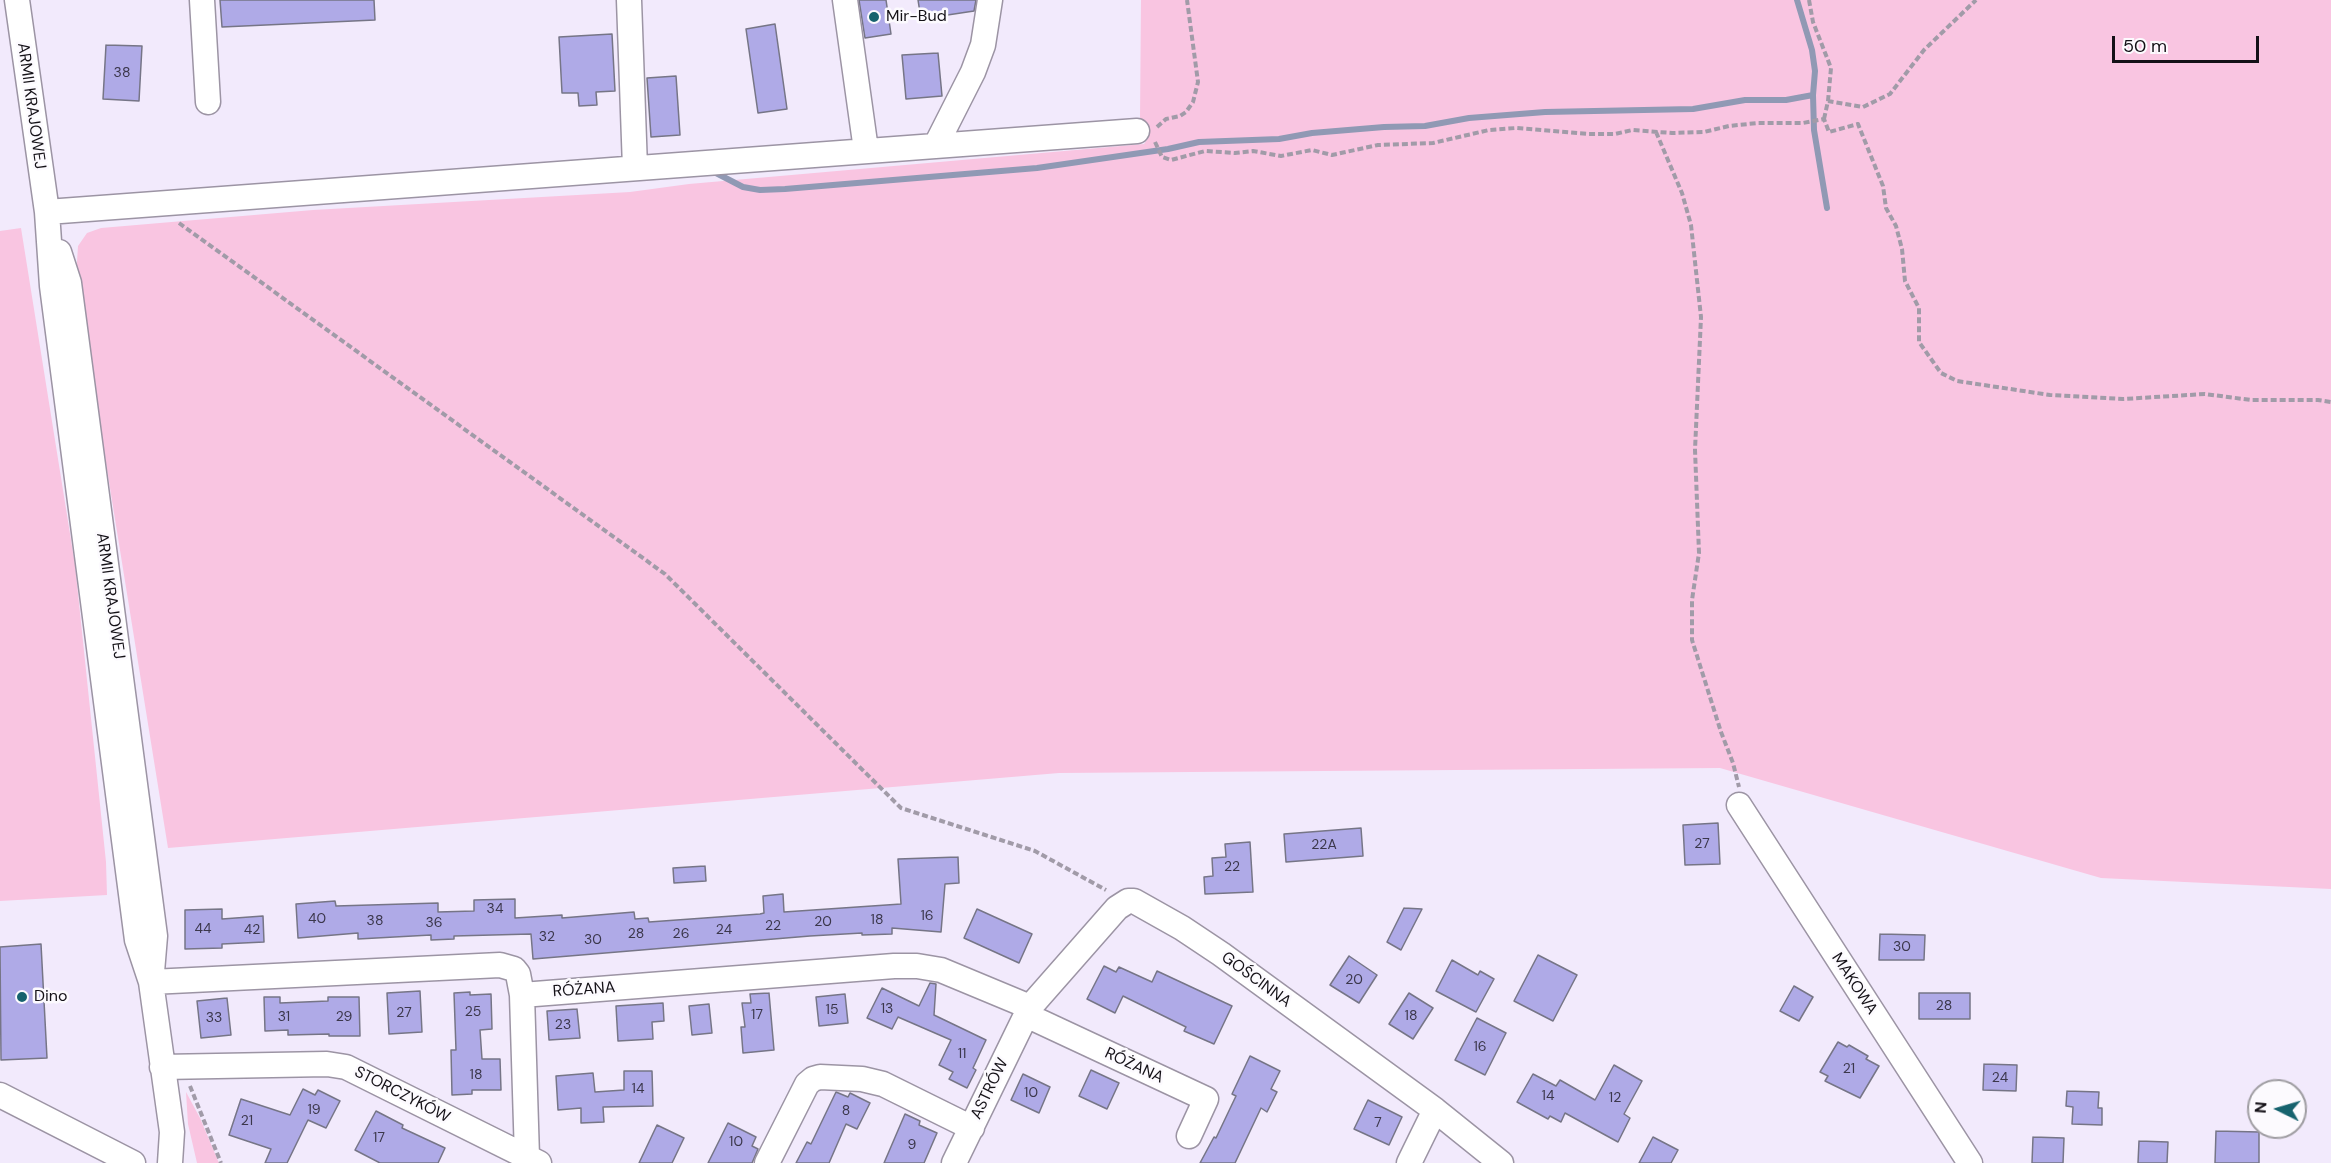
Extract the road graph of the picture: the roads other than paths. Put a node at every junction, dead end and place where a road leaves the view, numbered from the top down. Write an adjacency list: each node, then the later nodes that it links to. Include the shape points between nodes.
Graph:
1 (16, 0): 11 (street, ARMII KRAJOWEJ)
2 (202, 0): 6 (street)
3 (628, 0): 10 (street)
4 (845, 0): 9 (street)
5 (990, 0): 8 (street, via 973,72)
6 (208, 102)
7 (1144, 131): 8 (street)
8 (936, 145): 9 (street)
9 (866, 150): 10 (street)
10 (635, 168): 11 (street)
11 (47, 212): 13 (street, ARMII KRAJOWEJ, via 52,286 137,940)
12 (1739, 805): 29 (street, MAKOWA)
13 (151, 982): 14 (street, via 500,965 518,974); 16 (street, ARMII KRAJOWEJ)
14 (522, 995): 15 (street, RÓŻANA, via 917,966 941,970); 22 (street, STORCZYKÓW)
15 (1028, 1011): 18 (street, GOŚCINNA, via 1117,908 1134,902 1202,940); 19 (street, ASTRÓW); 20 (street, RÓŻANA, via 1206,1099)
16 (172, 1067): 22 (street, STORCZYKÓW, via 346,1067); 24 (street, ARMII KRAJOWEJ)
17 (0, 1095): 21 (street)
18 (1436, 1110): 27 (street); 28 (street, GOŚCINNA)
19 (972, 1128): 25 (street, via 883,1084 820,1077 807,1084); 26 (street, ASTRÓW)
20 (1189, 1136)
21 (98, 1155): 23 (street)
22 (533, 1160)
23 (133, 1163)
24 (170, 1163)
25 (767, 1163)
26 (954, 1163)
27 (1409, 1163)
28 (1501, 1163)
29 (1970, 1163)

